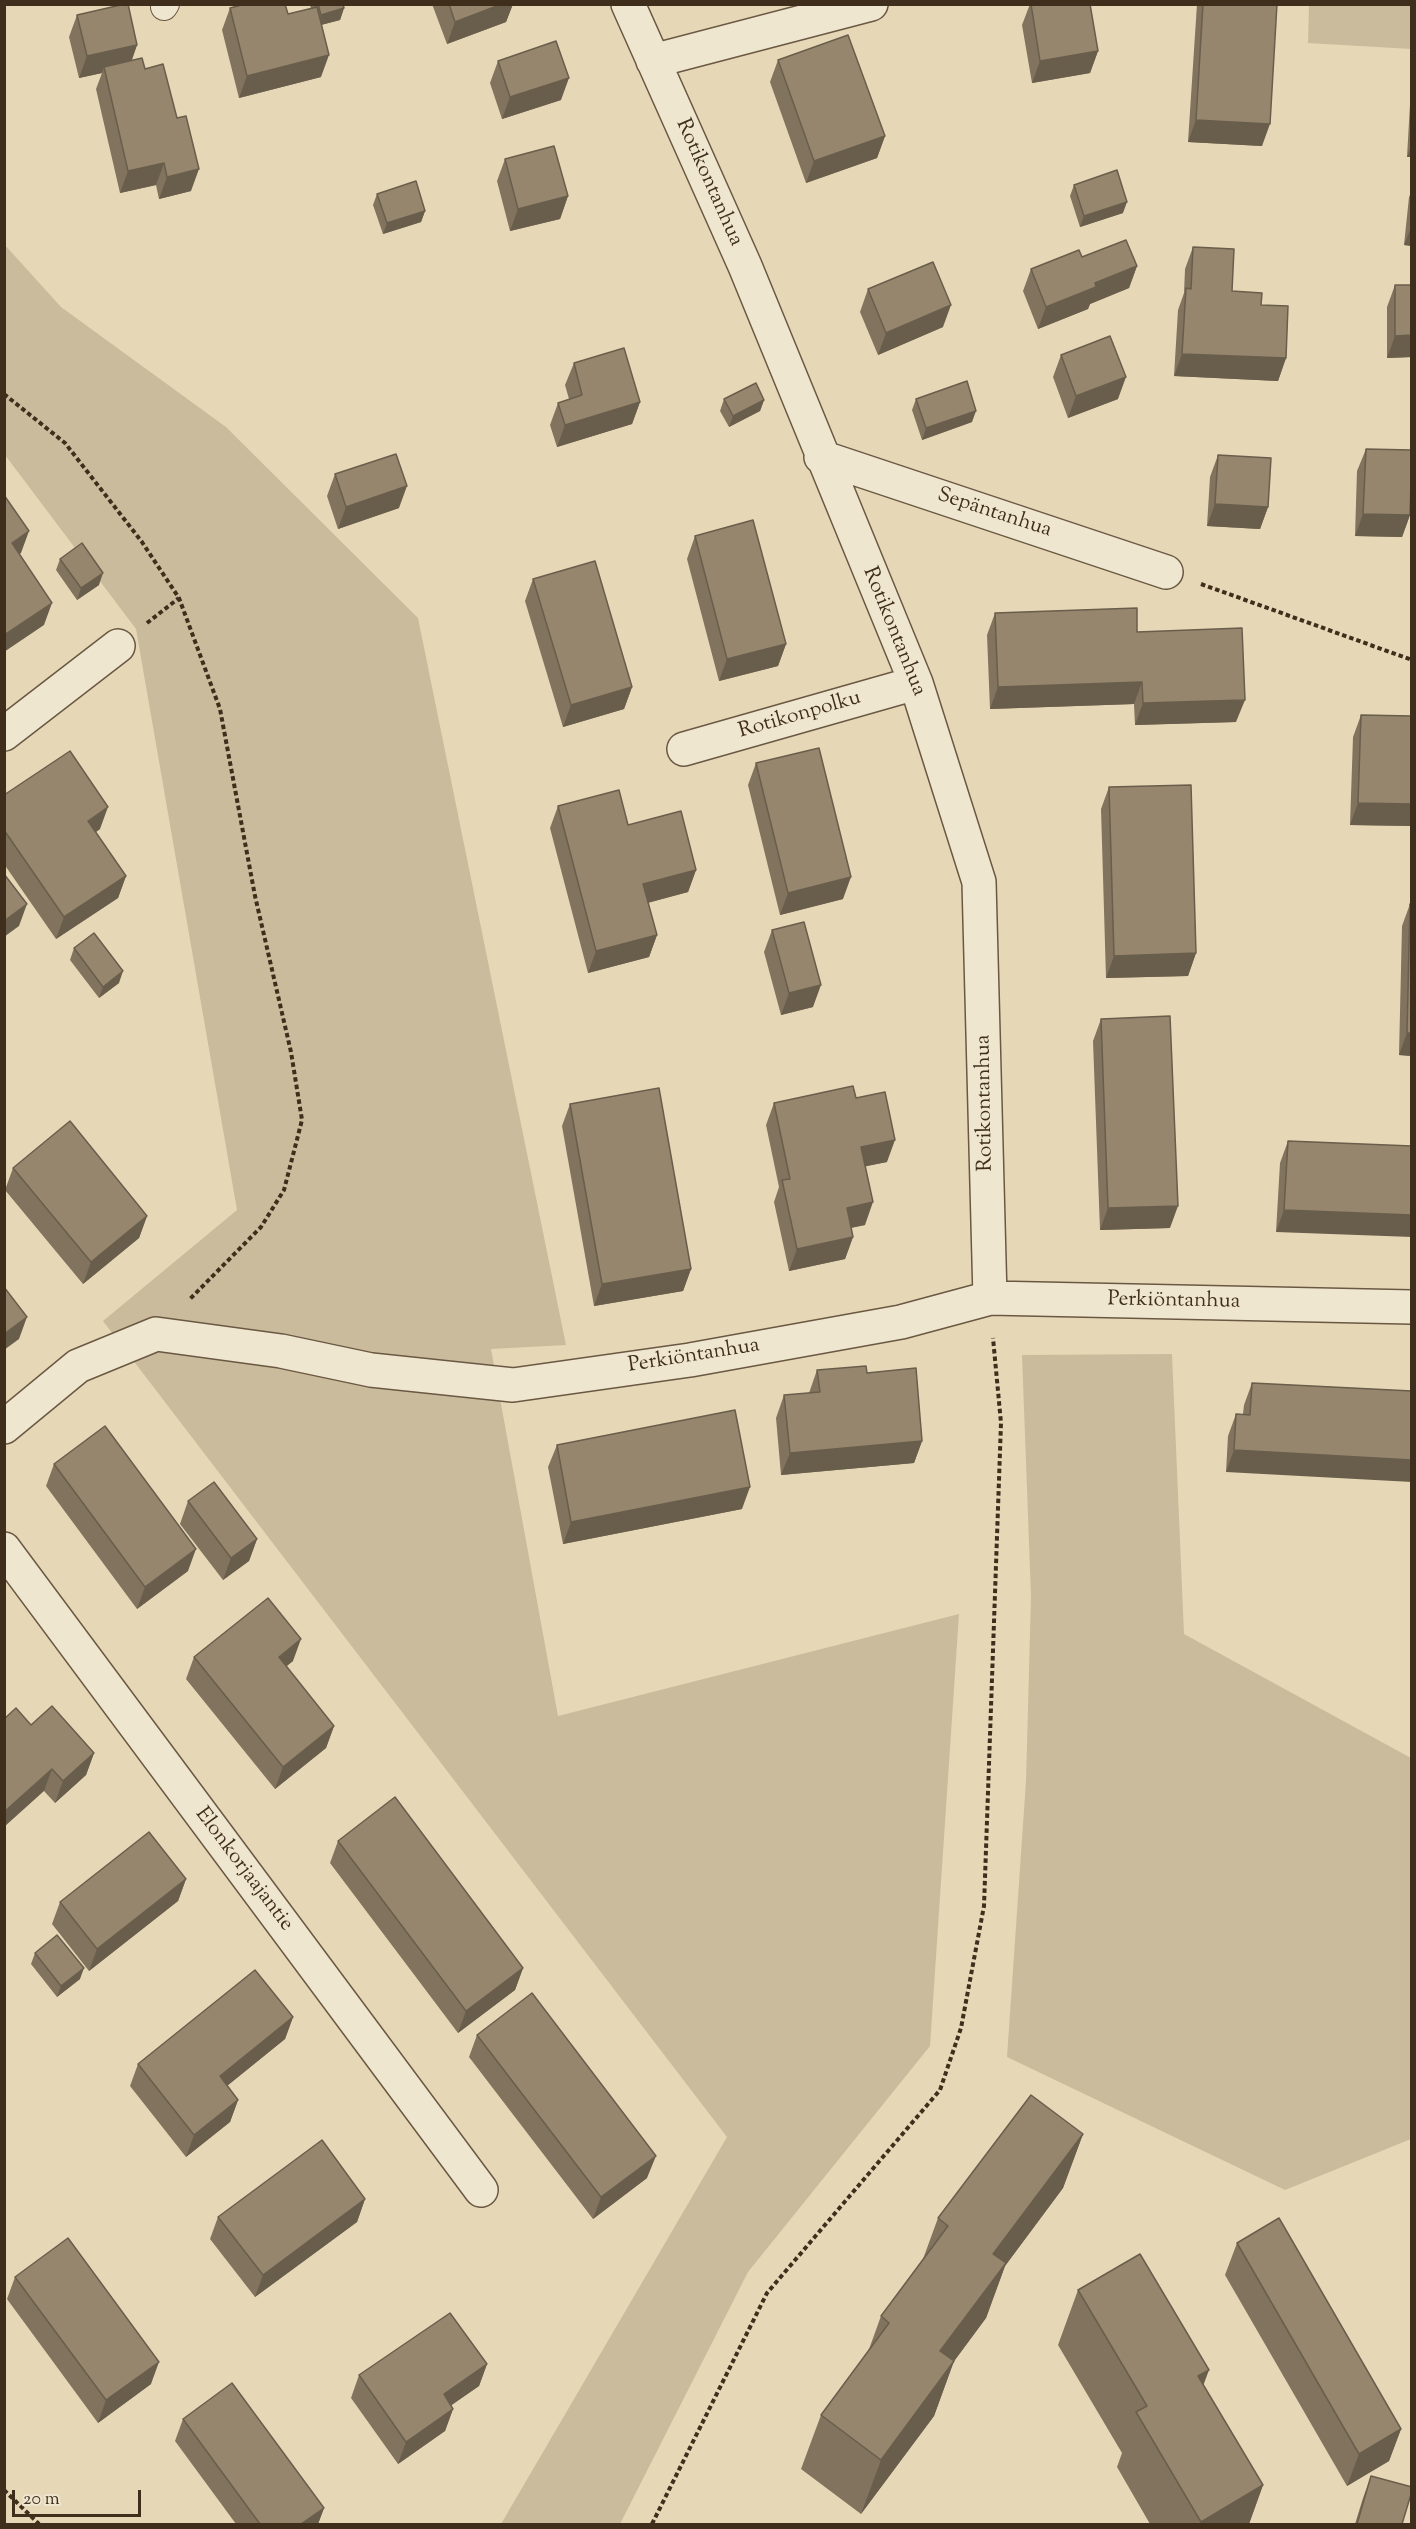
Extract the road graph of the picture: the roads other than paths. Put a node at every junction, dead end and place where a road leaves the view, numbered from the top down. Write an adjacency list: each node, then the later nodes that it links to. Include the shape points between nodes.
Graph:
1 (628, 4): 3 (street, Rotikontanhua)
2 (872, 4): 3 (street)
3 (653, 61): 4 (street, Rotikontanhua, via 745,266)
4 (821, 457): 5 (street, Sepäntanhua); 7 (street, Rotikontanhua)
5 (1166, 572)
6 (118, 646): 8 (street)
7 (916, 683): 9 (street, Rotikonpolku); 10 (street, Rotikontanhua, via 979,882)
8 (4, 734)
9 (684, 749)
10 (990, 1298): 11 (street, Perkiöntanhua); 12 (street, Perkiöntanhua, via 901,1322 690,1360 513,1385 371,1370 281,1351 156,1334 78,1366)
11 (1412, 1307)
12 (4, 1427)
13 (4, 1549): 14 (street, Elonkorjaajantie)
14 (481, 2190)

